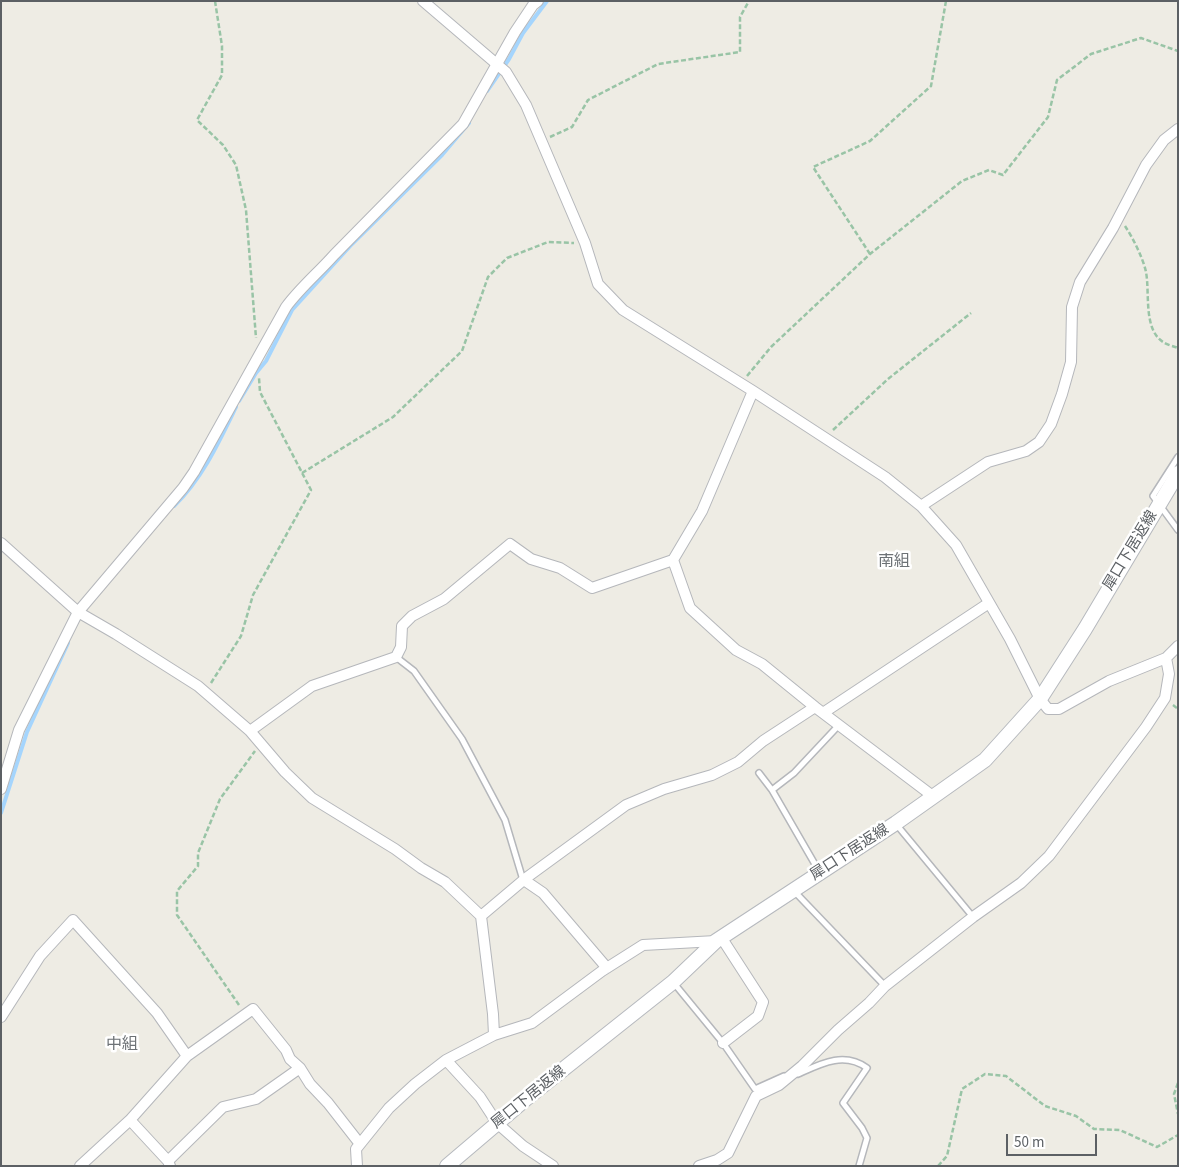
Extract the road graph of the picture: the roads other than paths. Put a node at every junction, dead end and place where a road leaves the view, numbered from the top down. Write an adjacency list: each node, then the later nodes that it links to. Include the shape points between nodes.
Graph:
1 (423, 1): 3 (street)
2 (538, 1): 3 (street)
3 (496, 65): 5 (street, via 506,72 526,105 585,243 598,284 623,310); 14 (street, via 463,124 286,307 184,488)
4 (1178, 129): 9 (street, via 1164,140 1146,166 1080,282 1072,307 1071,362 1051,424 1038,442 1026,451 988,462)
5 (753, 391): 9 (street, via 885,477); 12 (street, via 702,511)
6 (1178, 457): 8 (lane, via 1153,496)
7 (1178, 473): 8 (main road, 犀口下居返線)
8 (1159, 504): 10 (lane); 19 (main road, 犀口下居返線)
9 (922, 506): 13 (street, via 956,545)
10 (1178, 530)
11 (1, 543): 14 (street)
12 (673, 560): 16 (street, via 592,588 560,568 531,559 510,544 444,599 412,616 402,626 401,647); 20 (street, via 690,608 736,650 762,664)
13 (989, 603): 19 (street); 20 (street)
14 (78, 612): 22 (street, via 198,686); 24 (street, via 19,730)
15 (1178, 646): 17 (street)
16 (396, 657): 22 (street, via 312,686); 29 (lane, via 414,671 462,739 505,820)
17 (1166, 658): 18 (street); 19 (street, via 1109,681 1059,710 1048,708)
18 (1173, 672): 32 (street, via 1165,698 1146,727 1049,856 1022,883)
19 (1040, 699): 26 (main road, 犀口下居返線, via 986,760)
20 (819, 710): 21 (street); 29 (street, via 763,741 738,762 712,775 664,789 626,805)
21 (839, 725): 25 (lane, via 794,773); 26 (street)
22 (250, 731): 31 (street, via 312,798 445,882)
23 (759, 773): 25 (lane)
24 (1, 789)
25 (772, 790): 28 (lane)
26 (934, 797): 27 (main road, 犀口下居返線)
27 (896, 823): 28 (main road, 犀口下居返線); 32 (lane)
28 (820, 874): 30 (main road, 犀口下居返線)
29 (524, 880): 31 (street); 34 (street, via 543,892)
30 (793, 891): 33 (main road, 犀口下居返線); 36 (lane)
31 (481, 916): 38 (street)
32 (973, 917): 36 (street)
33 (719, 939): 34 (street, via 643,945); 35 (main road, 犀口下居返線); 39 (street, via 763,1002 758,1016)
34 (607, 968): 38 (street, via 532,1023)
35 (673, 982): 39 (lane); 46 (main road, 犀口下居返線)
36 (885, 986): 43 (street)
37 (1, 1017): 40 (street, via 40,956 73,920 157,1013)
38 (494, 1035): 41 (street)
39 (723, 1043): 43 (lane, via 755,1089)
40 (187, 1056): 42 (street, via 253,1010); 45 (street)
41 (446, 1060): 46 (street, via 480,1097); 47 (street, via 389,1108)
42 (300, 1068): 47 (street); 48 (street, via 256,1099 223,1107)
43 (796, 1071): 44 (street)
44 (784, 1081): 53 (street, via 756,1096 728,1153); 54 (lane, via 830,1060 858,1061 867,1068 842,1103 867,1138)
45 (130, 1120): 48 (street); 49 (street)
46 (497, 1123): 51 (main road, 犀口下居返線); 52 (street)
47 (360, 1144): 50 (street, via 356,1148)
48 (169, 1164)
49 (80, 1166)
50 (357, 1166)
51 (447, 1166)
52 (553, 1166)
53 (699, 1166)
54 (859, 1166)

